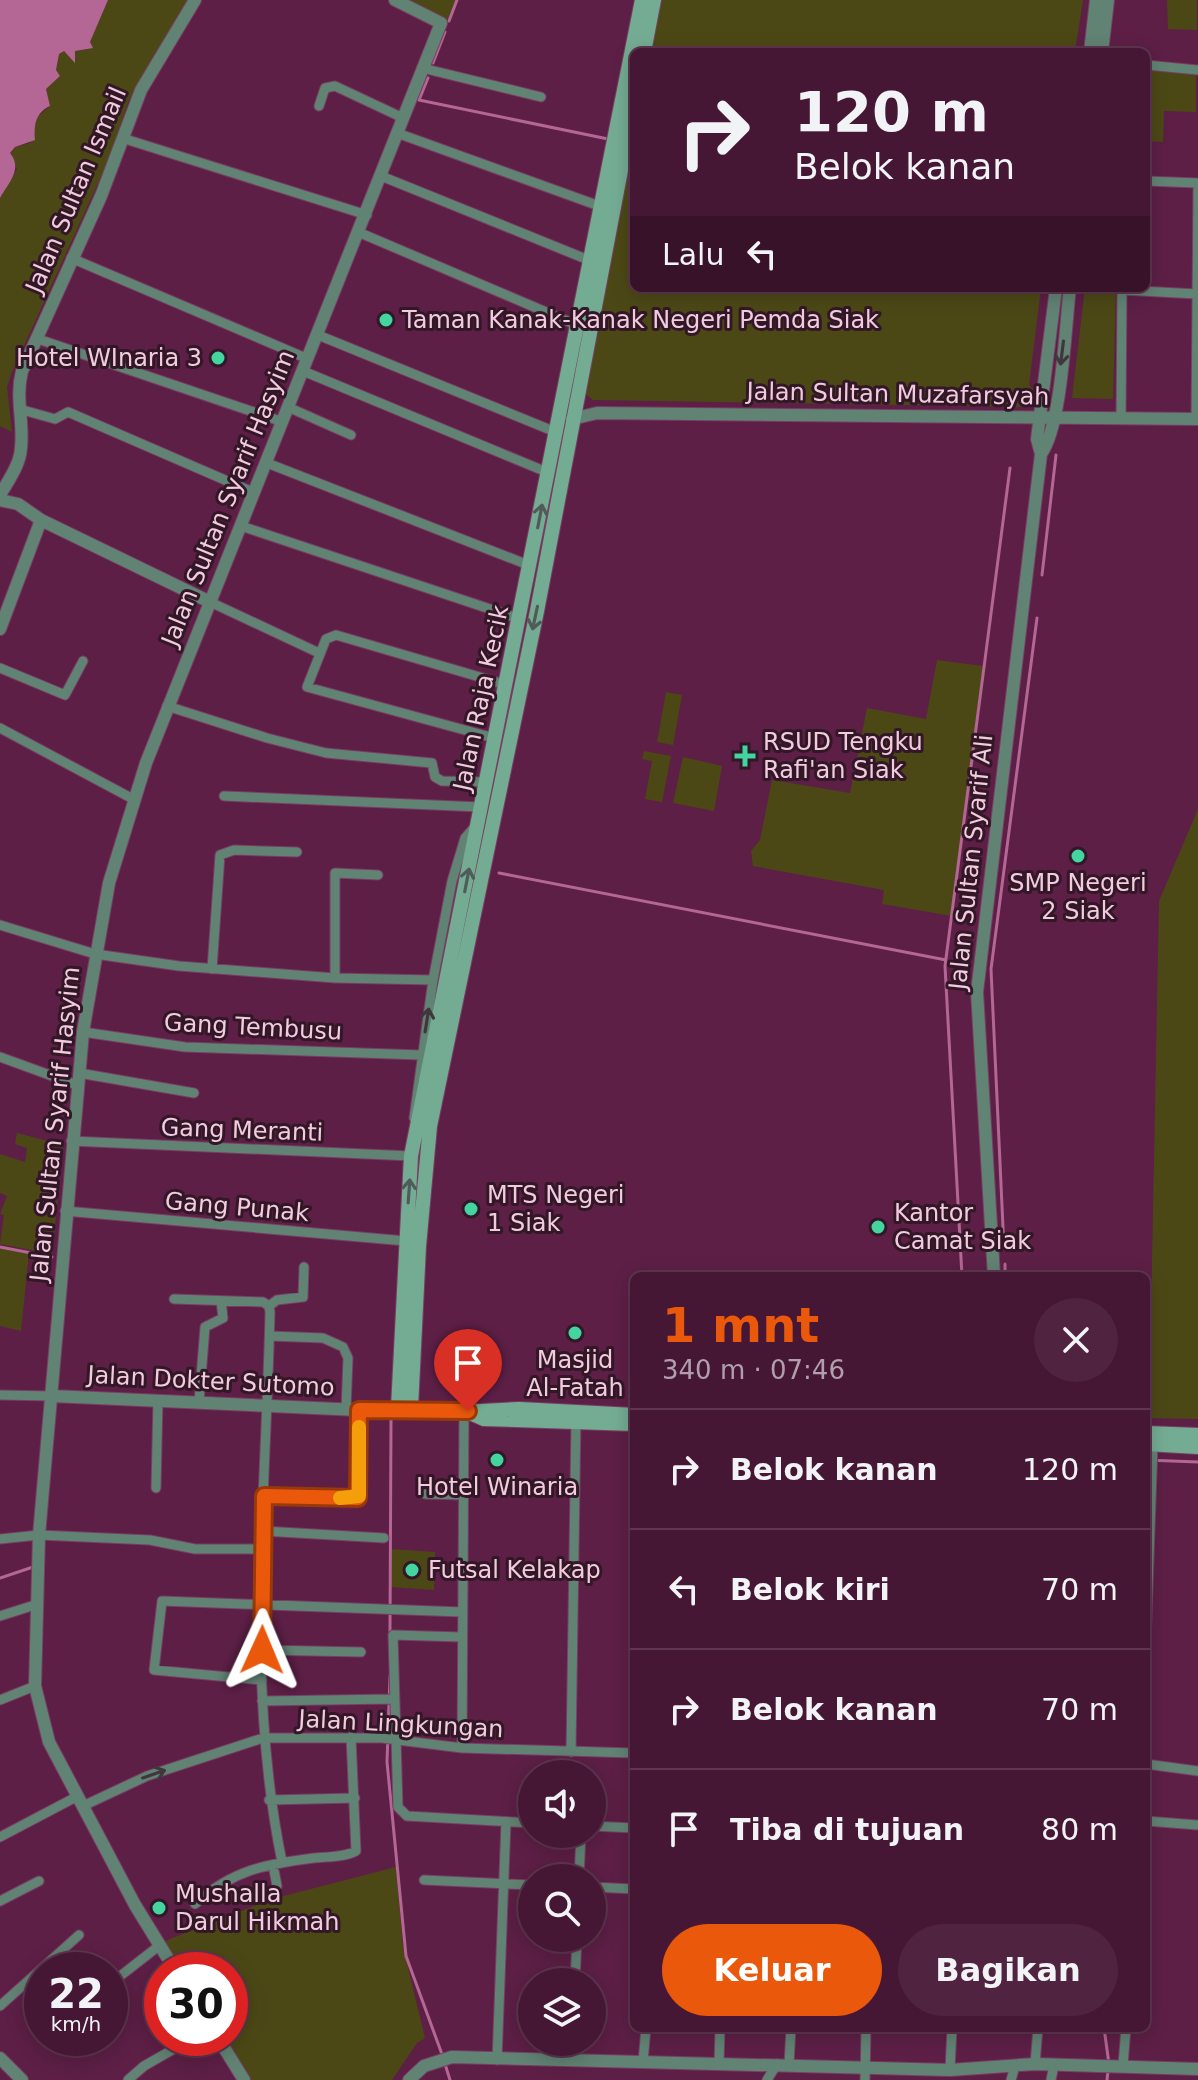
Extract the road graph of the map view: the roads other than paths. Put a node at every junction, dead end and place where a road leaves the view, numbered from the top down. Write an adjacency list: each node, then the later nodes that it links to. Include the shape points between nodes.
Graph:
1 (195, 0): 20 (street, Jalan Sultan Ismail, via 141,90)
2 (395, 0): 13 (street, Jalan Sultan Syarif Hasyim, via 441,23)
3 (642, 0): 7 (main road, Jalan Raja Kecik)
4 (654, 0): 8 (main road)
5 (1096, 0): 9 (street)
6 (1108, 0): 10 (street)
7 (633, 48)
8 (645, 48)
9 (1090, 48)
10 (1102, 48)
11 (630, 62): 24 (main road, Jalan Raja Kecik)
12 (1150, 65): 14 (street)
13 (422, 68): 15 (street); 17 (street, Jalan Sultan Syarif Hasyim)
14 (1198, 70)
15 (541, 97)
16 (319, 106): 17 (street, via 325,88 335,86)
17 (403, 118): 19 (street, Jalan Sultan Syarif Hasyim)
18 (630, 120): 34 (main road, Jalan Raja Kecik)
19 (397, 133): 21 (street, Jalan Sultan Syarif Hasyim); 24 (street)
20 (122, 138): 25 (street); 27 (street, Jalan Sultan Ismail)
21 (381, 176): 25 (street, Jalan Sultan Syarif Hasyim); 28 (street)
22 (1150, 181): 23 (street)
23 (1198, 185): 33 (street)
24 (602, 207): 28 (main road, Jalan Raja Kecik)
25 (367, 215): 26 (street, Jalan Sultan Syarif Hasyim)
26 (358, 232): 35 (street); 36 (street, Jalan Sultan Syarif Hasyim)
27 (71, 258): 37 (street, Jalan Sultan Ismail); 38 (street)
28 (591, 261): 34 (main road, Jalan Raja Kecik)
29 (1150, 291): 33 (street)
30 (1056, 292): 43 (street, Jalan Sultan Syarif Ali)
31 (1069, 292): 43 (street, Jalan Sultan Syarif Ali, one-way to 43)
32 (1122, 292): 45 (street)
33 (1197, 294): 46 (street)
34 (589, 302): 35 (main road, Jalan Raja Kecik); 39 (main road, Jalan Raja Kecik)
35 (579, 326): 48 (main road, Jalan Raja Kecik)
36 (318, 335): 38 (street, Jalan Sultan Syarif Hasyim); 48 (street)
37 (38, 339): 41 (street, Jalan Sultan Ismail, via 20,380); 47 (street)
38 (306, 365): 40 (street, Jalan Sultan Syarif Hasyim); 51 (street)
39 (576, 396): 42 (street); 44 (main road, Jalan Raja Kecik)
40 (290, 408): 47 (street, Jalan Sultan Syarif Hasyim); 49 (street)
41 (19, 409): 52 (street, Jalan Sultan Ismail, via 22,446); 53 (street, via 55,419 68,412)
42 (597, 413): 43 (street, Jalan Sultan Muzafarsyah); 44 (street, Jalan Sultan Muzafarsyah)
43 (1048, 417): 45 (street, Jalan Sultan Muzafarsyah); 92 (street, Jalan Sultan Syarif Ali, via 1050,442 1041,454 977,992)
44 (572, 419): 86 (main road, Jalan Raja Kecik, one-way to 86, via 537,611)
45 (1121, 419): 46 (street, Jalan Sultan Muzafarsyah)
46 (1197, 419)
47 (283, 422): 50 (street, Jalan Sultan Syarif Hasyim)
48 (558, 433): 51 (main road, Jalan Raja Kecik)
49 (351, 435)
50 (267, 463): 53 (street, Jalan Sultan Syarif Hasyim); 58 (street)
51 (549, 473): 58 (main road, Jalan Raja Kecik, one-way to 51)
52 (10, 476): 54 (street, Jalan Sultan Ismail); 55 (street)
53 (255, 493): 57 (street, Jalan Sultan Syarif Hasyim)
54 (0, 498): 55 (street)
55 (18, 504): 56 (street)
56 (41, 520): 59 (street); 61 (street)
57 (241, 526): 59 (street, Jalan Sultan Syarif Hasyim); 60 (street)
58 (531, 566): 60 (main road, Jalan Raja Kecik)
59 (208, 601): 62 (street); 66 (street, Jalan Sultan Syarif Hasyim)
60 (520, 619): 65 (main road, Jalan Raja Kecik)
61 (0, 629)
62 (319, 653): 65 (street, via 326,639 336,635); 68 (street, via 307,687)
63 (83, 661): 64 (street, via 65,695)
64 (0, 668)
65 (507, 685): 68 (main road, Jalan Raja Kecik)
66 (167, 706): 69 (street, via 326,753 432,763 435,777 442,781); 71 (street, Jalan Sultan Syarif Hasyim)
67 (0, 728): 71 (street)
68 (494, 738): 69 (main road, Jalan Raja Kecik)
69 (485, 782): 72 (main road, Jalan Raja Kecik)
70 (224, 796): 72 (street)
71 (133, 799): 77 (street, Jalan Sultan Syarif Hasyim)
72 (480, 807): 73 (main road, Jalan Raja Kecik)
73 (478, 823): 80 (street, via 461,845); 86 (main road, Jalan Raja Kecik, one-way to 73)
74 (297, 852): 78 (street, via 234,850 220,855)
75 (378, 875): 79 (street, via 335,873)
76 (0, 925): 77 (street)
77 (95, 954): 78 (street); 81 (street, Jalan Sultan Syarif Hasyim)
78 (212, 969): 79 (street)
79 (335, 978): 80 (street)
80 (433, 980): 82 (street, one-way to 80)
81 (83, 1032): 82 (street, Gang Tembusu, via 185,1047); 84 (street, Jalan Sultan Syarif Hasyim)
82 (421, 1055): 86 (street, via 414,1105)
83 (0, 1057): 84 (street)
84 (78, 1079): 85 (street); 87 (street, Jalan Sultan Syarif Hasyim)
85 (194, 1093)
86 (424, 1125): 88 (main road, Jalan Raja Kecik); 94 (main road, Jalan Raja Kecik)
87 (71, 1141): 88 (street, Gang Meranti); 89 (street, Jalan Sultan Syarif Hasyim)
88 (411, 1156): 90 (main road, Jalan Raja Kecik, one-way to 88)
89 (65, 1211): 90 (street, Gang Punak); 99 (street, Jalan Sultan Syarif Hasyim)
90 (406, 1241): 94 (main road, Jalan Raja Kecik)
91 (304, 1267): 96 (street, via 303,1297)
92 (994, 1272)
93 (174, 1299): 95 (street)
94 (410, 1300): 103 (main road, Jalan Raja Kecik)
95 (221, 1301): 96 (street); 101 (street, via 223,1318 205,1327 202,1338)
96 (269, 1306): 97 (street)
97 (270, 1336): 102 (street); 104 (street, via 323,1338 343,1347)
98 (0, 1395): 99 (street, Jalan Dokter Sutomo)
99 (52, 1396): 100 (street, Jalan Dokter Sutomo); 117 (street, Jalan Sultan Syarif Hasyim)
100 (158, 1400): 101 (street, Jalan Dokter Sutomo); 112 (street)
101 (199, 1402): 102 (street, Jalan Dokter Sutomo)
102 (266, 1404): 104 (street, Jalan Dokter Sutomo); 115 (street)
103 (405, 1408): 104 (street, Jalan Dokter Sutomo); 105 (main road, Jalan Dokter Sutomo)
104 (352, 1410): 115 (street, via 358,1498)
105 (466, 1412): 107 (main road, Jalan Dokter Sutomo, via 484,1419); 114 (street)
106 (630, 1415): 107 (main road, Jalan Dokter Sutomo)
107 (576, 1416): 108 (main road, Jalan Dokter Sutomo); 137 (street)
108 (630, 1423)
109 (1198, 1435): 111 (main road)
110 (1198, 1447): 111 (main road)
111 (1150, 1448)
112 (156, 1488)
113 (425, 1494): 114 (street)
114 (463, 1495): 123 (street)
115 (264, 1496): 116 (street)
116 (263, 1531): 118 (street); 120 (street)
117 (39, 1535): 119 (street); 120 (street, via 150,1540 195,1549); 121 (street, Jalan Sultan Syarif Hasyim)
118 (384, 1538)
119 (0, 1539)
120 (262, 1549): 122 (street)
121 (38, 1604): 124 (street); 129 (street, Jalan Sultan Syarif Hasyim)
122 (263, 1605): 123 (street); 126 (street); 128 (street, via 162,1601 154,1670)
123 (462, 1612): 125 (street)
124 (0, 1616)
125 (461, 1637): 130 (street, via 393,1635); 136 (street)
126 (262, 1650): 127 (street); 128 (street)
127 (361, 1652)
128 (262, 1680): 132 (street)
129 (35, 1686): 131 (street); 143 (street, Jalan Sultan Syarif Hasyim, via 49,1742)
130 (392, 1699): 132 (street); 135 (street)
131 (0, 1700)
132 (262, 1701): 134 (street)
133 (351, 1737): 134 (street, Jalan Lingkungan); 135 (street, Jalan Lingkungan); 141 (street)
134 (263, 1738): 142 (street); 143 (street, Jalan Lingkungan, one-way to 134)
135 (394, 1740): 136 (street, Jalan Lingkungan); 145 (street, via 396,1801 407,1816)
136 (462, 1748): 137 (street, Jalan Lingkungan)
137 (571, 1752): 138 (street, Jalan Lingkungan)
138 (630, 1753)
139 (1150, 1765): 140 (street)
140 (1198, 1771)
141 (355, 1798): 142 (street); 151 (street, via 354,1853)
142 (269, 1800): 151 (street)
143 (80, 1801): 150 (street, Jalan Lingkungan); 162 (street, Jalan Sultan Syarif Hasyim)
144 (1150, 1821): 147 (street)
145 (506, 1822): 146 (street); 154 (street)
146 (518, 1822)
147 (1198, 1825)
148 (606, 1827): 149 (street)
149 (630, 1828)
150 (0, 1837)
151 (277, 1863): 156 (street); 160 (street, via 220,1881)
152 (424, 1880): 154 (street)
153 (39, 1881): 159 (street)
154 (505, 1883): 155 (street); 177 (street)
155 (518, 1884)
156 (277, 1886)
157 (606, 1888): 158 (street)
158 (630, 1889)
159 (0, 1901)
160 (195, 1904)
161 (79, 1935): 165 (street)
162 (160, 1945): 163 (street, Jalan Sultan Syarif Hasyim); 164 (street)
163 (164, 1952)
164 (128, 1970)
165 (0, 2006)
166 (646, 2032): 179 (street)
167 (720, 2032): 180 (street)
168 (790, 2032): 181 (street)
169 (866, 2032): 188 (street)
170 (952, 2032): 187 (street)
171 (1038, 2032): 182 (street)
172 (1126, 2032): 184 (street)
173 (165, 2056): 191 (street)
174 (229, 2056): 192 (street)
175 (573, 2056): 178 (street)
176 (0, 2058): 190 (street)
177 (497, 2060): 178 (street); 193 (street, via 437,2059)
178 (573, 2061): 179 (street)
179 (643, 2062): 180 (street)
180 (719, 2064): 181 (street)
181 (783, 2064): 188 (street); 194 (street)
182 (1035, 2064): 183 (street); 185 (street)
183 (1054, 2065): 184 (street); 196 (street)
184 (1123, 2065): 189 (street)
185 (1015, 2066): 187 (street); 195 (street)
186 (1198, 2069): 189 (street)
187 (950, 2070): 188 (street)
188 (864, 2074)
189 (1160, 2075)
190 (22, 2080)
191 (128, 2080)
192 (244, 2080)
193 (409, 2080)
194 (767, 2080)
195 (1011, 2080)
196 (1051, 2080)

